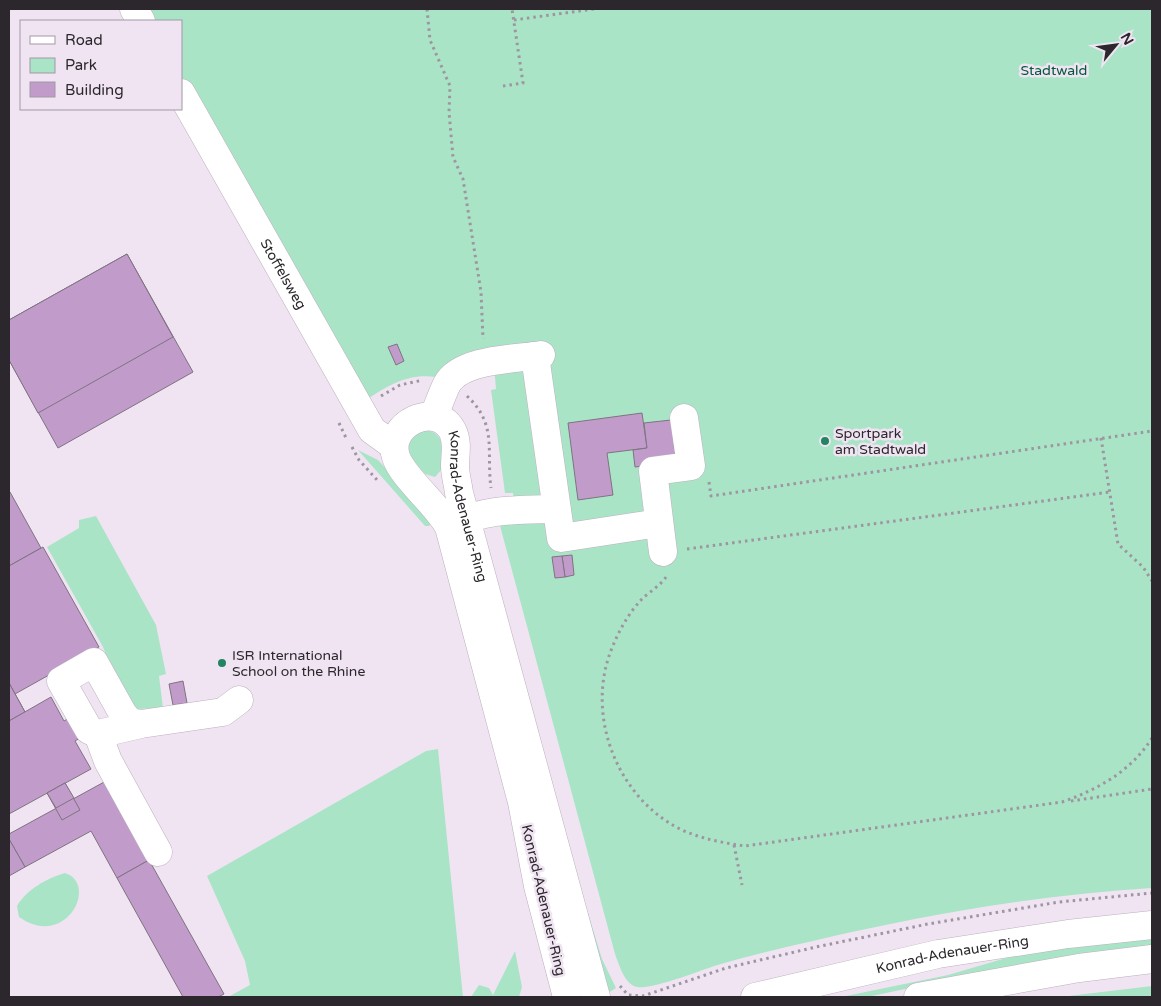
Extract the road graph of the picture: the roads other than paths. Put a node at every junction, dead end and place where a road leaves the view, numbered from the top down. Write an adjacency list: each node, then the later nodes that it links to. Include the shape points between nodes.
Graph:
1 (134, 9): 2 (street)
2 (140, 20)
3 (182, 95): 6 (street, Stoffelsweg, via 372,430)
4 (434, 416): 6 (street, Konrad-Adenauer-Ring, via 421,416 409,421 399,431); 7 (street, via 447,383 455,373 485,362 538,356); 8 (street, Konrad-Adenauer-Ring, via 445,422 456,446)
5 (684, 418): 9 (street, via 691,466 653,471)
6 (394, 446): 8 (street, Konrad-Adenauer-Ring, via 402,468 442,512)
7 (556, 510): 8 (street, via 515,510); 9 (street, via 560,538)
8 (457, 522): 14 (street, Konrad-Adenauer-Ring)
9 (659, 523): 10 (street)
10 (663, 552)
11 (239, 700): 12 (street, via 223,712)
12 (141, 724): 13 (street); 13 (street, via 130,722 123,714 94,662 61,681 89,730)
13 (98, 734): 15 (street, via 108,761)
14 (532, 799): 18 (street, Konrad-Adenauer-Ring, via 538,886); 19 (street, Konrad-Adenauer-Ring)
15 (158, 852)
16 (1152, 924): 20 (street, Konrad-Adenauer-Ring, via 938,954)
17 (1152, 959): 21 (street, via 1079,968)
18 (567, 997)
19 (596, 997)
20 (755, 997)
21 (918, 997)

